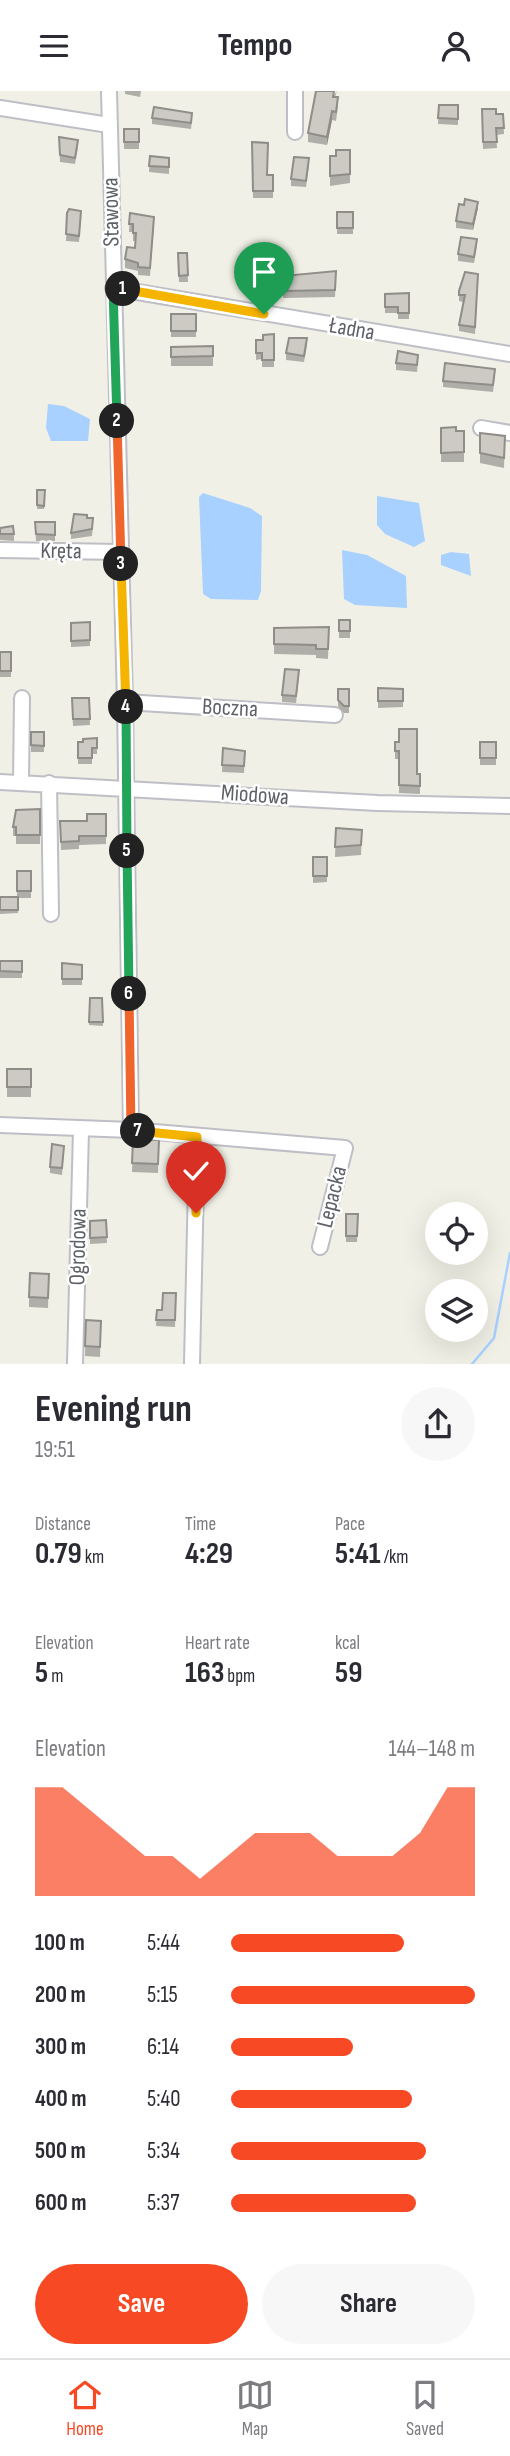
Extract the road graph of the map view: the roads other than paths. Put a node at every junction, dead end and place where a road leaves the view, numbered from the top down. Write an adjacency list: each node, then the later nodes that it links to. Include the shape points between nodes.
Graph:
1 (109, 91): 4 (street, Stawowa)
2 (295, 91): 5 (street)
3 (0, 108): 4 (street)
4 (109, 125): 6 (street, Stawowa)
5 (296, 132)
6 (113, 288): 7 (street, Ładna); 11 (street, Stawowa)
7 (510, 354)
8 (481, 428): 9 (street)
9 (510, 433)
10 (0, 550): 11 (street, Kręta)
11 (121, 552): 13 (street, Stawowa)
12 (22, 698): 16 (street)
13 (125, 702): 14 (street, Boczna); 18 (street, Stawowa)
14 (335, 715)
15 (0, 782): 16 (street, Miodowa)
16 (21, 782): 17 (street, Miodowa)
17 (49, 783): 18 (street, Miodowa); 20 (street)
18 (126, 786): 19 (street, Miodowa, via 377,803); 23 (street, Stawowa)
19 (510, 806)
20 (51, 914)
21 (0, 1125): 22 (street)
22 (80, 1130): 23 (street); 26 (street, Ogrodowa)
23 (131, 1130): 24 (street)
24 (197, 1137): 25 (street, Lepacka, via 345,1148); 27 (street)
25 (320, 1247)
26 (75, 1364)
27 (192, 1364)

